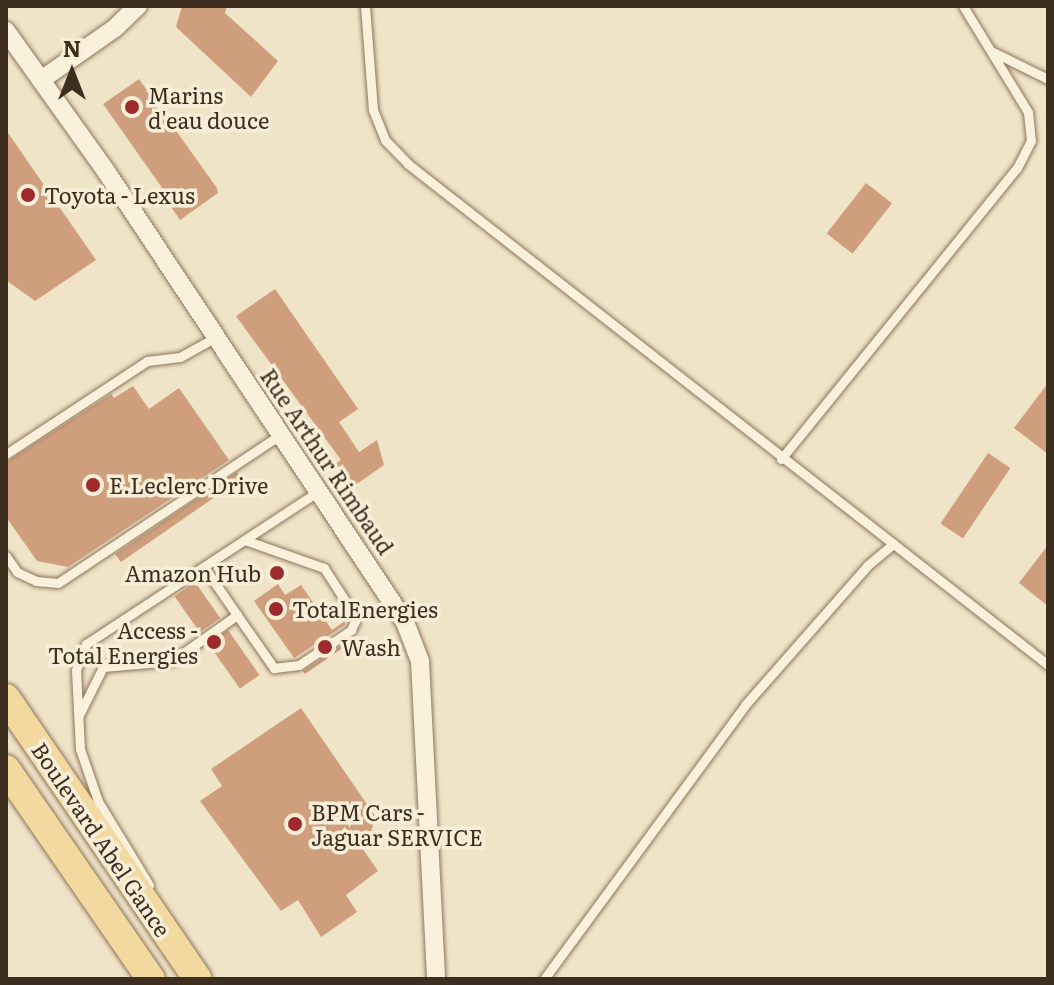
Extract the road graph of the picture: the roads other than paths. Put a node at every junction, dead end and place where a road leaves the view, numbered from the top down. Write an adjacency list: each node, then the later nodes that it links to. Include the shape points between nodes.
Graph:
1 (138, 6): 7 (street)
2 (365, 6): 11 (lane, via 371,99 385,140 408,164)
3 (963, 6): 5 (lane)
4 (6, 31): 7 (street, Rue Arthur Rimbaud)
5 (991, 51): 6 (lane); 11 (lane, via 1028,112 1031,141 1017,168)
6 (1048, 79)
7 (41, 80): 8 (street, Rue Arthur Rimbaud)
8 (216, 337): 9 (street, Rue Arthur Rimbaud); 10 (lane, via 180,357 147,361)
9 (281, 434): 12 (street, Rue Arthur Rimbaud); 15 (lane, via 58,583 17,572)
10 (6, 454)
11 (781, 459): 14 (lane)
12 (311, 496): 13 (lane); 25 (street, Rue Arthur Rimbaud, via 405,622 420,661)
13 (245, 540): 16 (lane); 17 (lane, via 324,568 355,621 351,630 299,665 274,668)
14 (893, 544): 18 (lane); 26 (lane, via 868,565 745,705)
15 (6, 556)
16 (204, 567): 17 (lane); 20 (lane, via 86,644 76,670)
17 (237, 615): 20 (lane, via 172,661 103,667)
18 (1048, 665)
19 (6, 698): 22 (main road, Boulevard Abel Gance)
20 (78, 718): 22 (lane, via 80,749 98,801 140,866)
21 (6, 769): 23 (main road, Boulevard Abel Gance)
22 (176, 947): 24 (main road, Boulevard Abel Gance)
23 (151, 979)
24 (198, 979)
25 (436, 979)
26 (544, 979)

